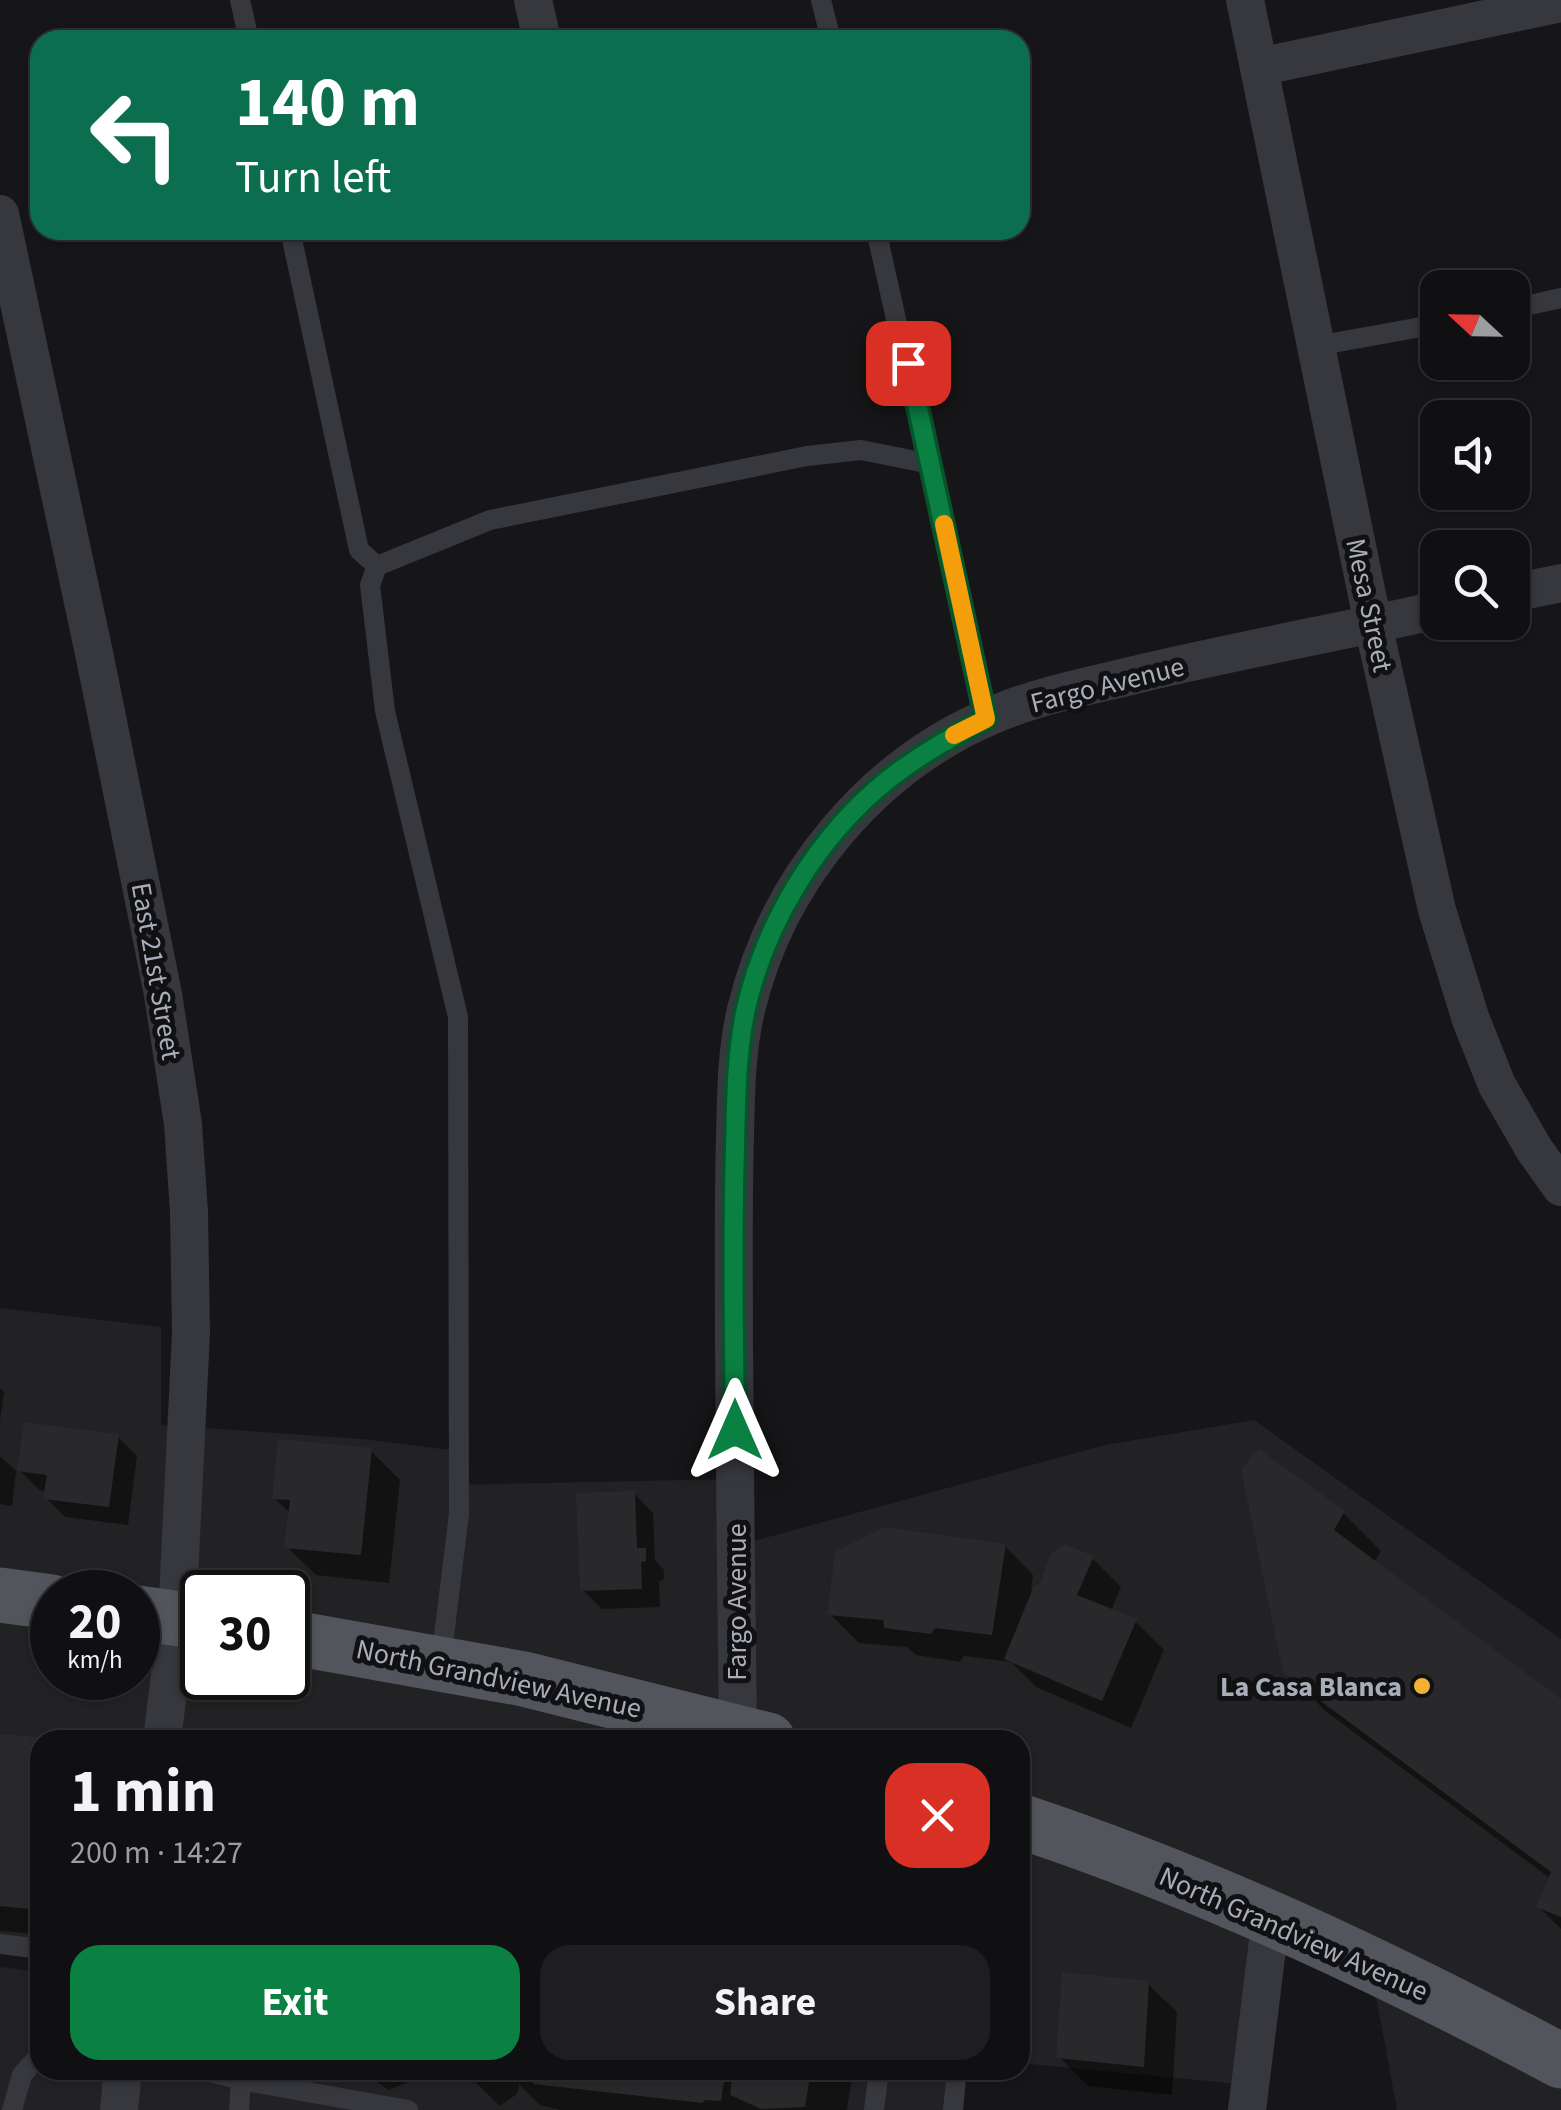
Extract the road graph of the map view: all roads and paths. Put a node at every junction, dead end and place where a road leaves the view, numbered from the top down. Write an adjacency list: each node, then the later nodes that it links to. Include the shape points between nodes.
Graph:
1 (240, 0): 6 (lane)
2 (533, 0): 7 (street)
3 (821, 0): 8 (lane)
4 (1245, 0): 9 (street, Mesa Street)
5 (1561, 3): 9 (street)
6 (247, 30)
7 (540, 30)
8 (828, 30)
9 (1259, 67): 16 (street, Mesa Street)
10 (0, 214): 27 (street, East 21st Street, via 164,994 183,1124 190,1332)
11 (292, 240): 18 (lane, via 359,550)
12 (878, 240): 17 (lane)
13 (1561, 298): 14 (lane)
14 (1530, 304)
15 (1420, 327): 16 (lane)
16 (1316, 346): 22 (street, Mesa Street)
17 (931, 464): 18 (lane, via 861,450 806,456 490,520); 23 (lane)
18 (377, 566): 29 (lane, via 370,585 386,711 458,1017 460,1514)
19 (1561, 583): 20 (street)
20 (1530, 590)
21 (1420, 614): 22 (street, Fargo Avenue)
22 (1373, 624): 23 (street, Fargo Avenue, via 1056,694); 24 (street, Mesa Street, via 1437,910 1470,1020 1497,1085)
23 (986, 719): 32 (street, Fargo Avenue, via 888,780 845,820 782,911 745,1014 733,1204)
24 (1561, 1187)
25 (0, 1596): 26 (main road)
26 (30, 1599)
27 (172, 1618): 30 (street, East 21st Street)
28 (310, 1641): 29 (main road, North Grandview Avenue)
29 (440, 1662): 31 (main road, North Grandview Avenue)
30 (163, 1730)
31 (729, 1730)
32 (753, 1730)
33 (1030, 1824): 34 (main road, North Grandview Avenue)
34 (1272, 1917): 37 (main road, North Grandview Avenue); 49 (street)
35 (0, 1944): 36 (lane)
36 (30, 1947)
37 (1561, 2061)
38 (30, 2066): 43 (lane)
39 (123, 2080): 44 (street)
40 (241, 2080): 45 (lane); 46 (lane)
41 (878, 2080): 47 (lane)
42 (956, 2080): 48 (lane)
43 (12, 2110)
44 (119, 2110)
45 (239, 2110)
46 (408, 2110)
47 (874, 2110)
48 (953, 2110)
49 (1247, 2110)

